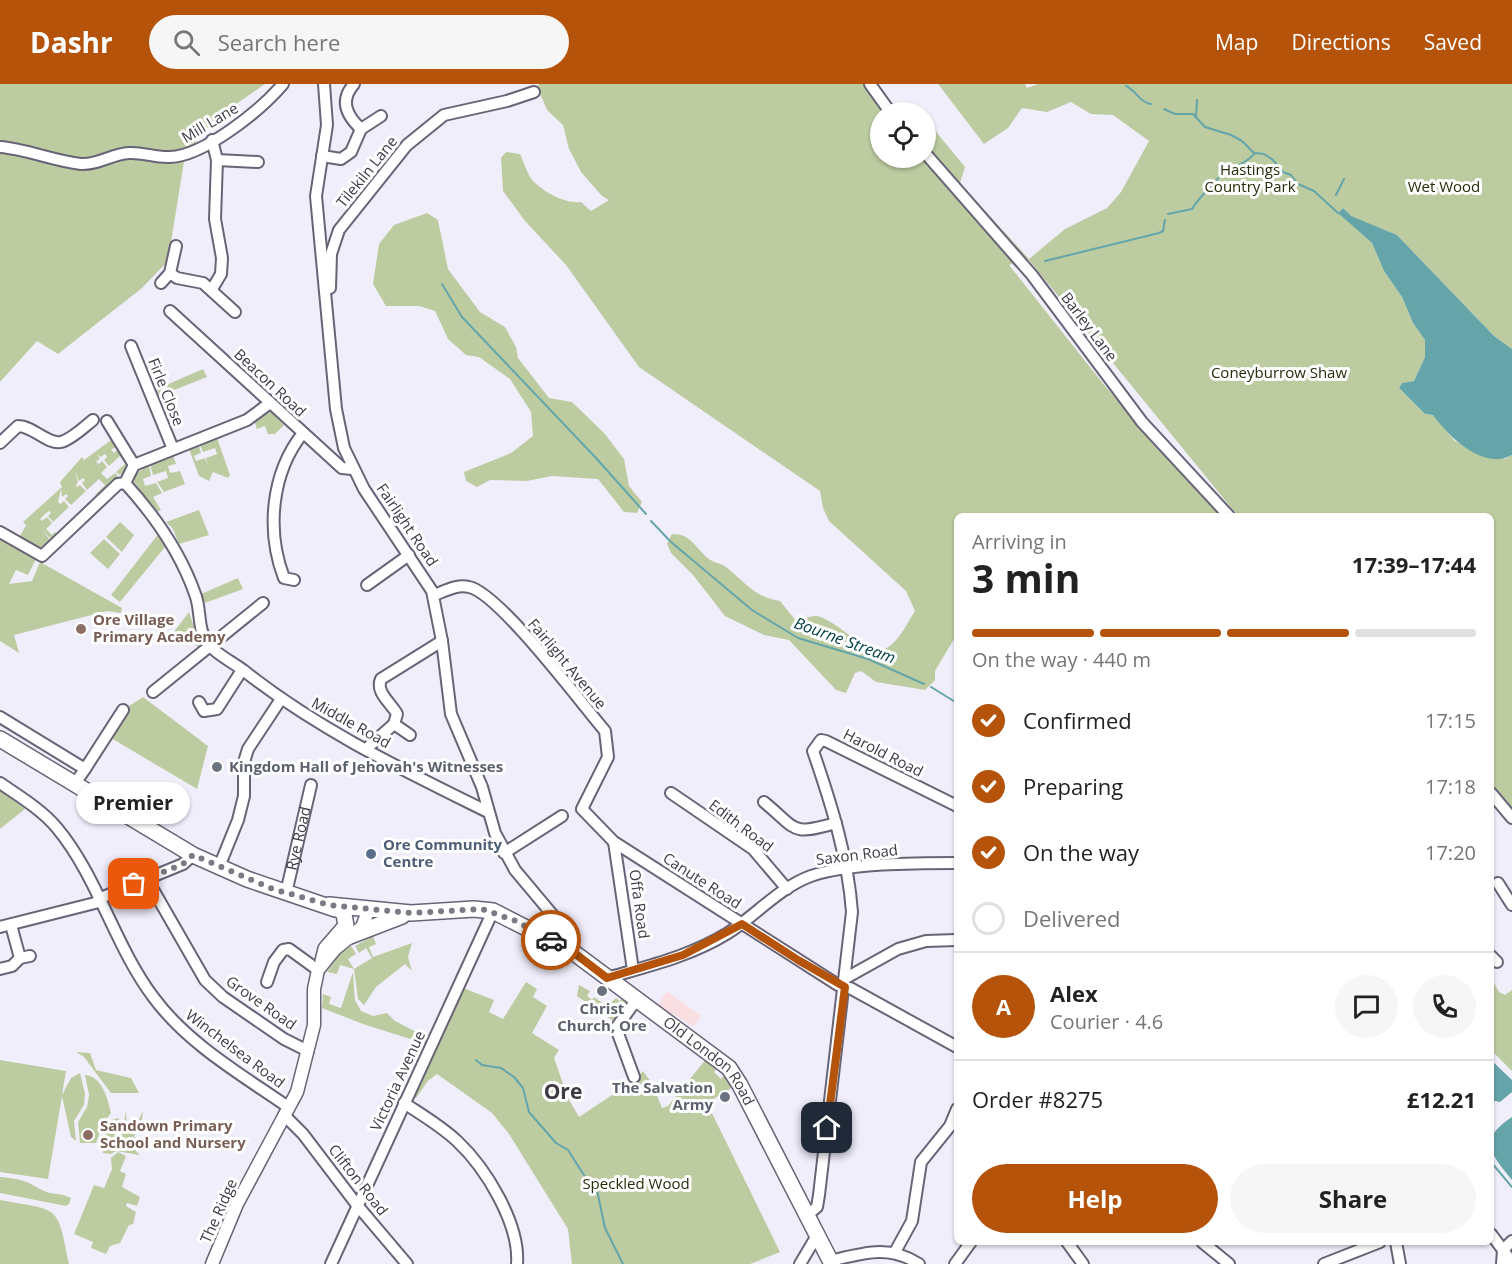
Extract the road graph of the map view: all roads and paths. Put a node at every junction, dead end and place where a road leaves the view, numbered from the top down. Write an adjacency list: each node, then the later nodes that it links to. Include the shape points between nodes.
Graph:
1 (283, 84): 9 (street, Mill Lane, via 251,116)
2 (324, 84): 11 (street, Fairlight Road, via 327,125)
3 (354, 84): 8 (street, via 345,100 346,112)
4 (870, 84): 6 (street)
5 (534, 92): 21 (street, Tilekiln Lane, via 444,115 407,145 339,230 331,255)
6 (883, 102)
7 (381, 116): 8 (street)
8 (361, 129): 11 (street, via 351,152 341,159)
9 (212, 140): 10 (street, Mill Lane, via 185,155 132,152 101,163 83,164); 12 (street)
10 (0, 147)
11 (322, 156): 21 (street, Fairlight Road, via 316,196)
12 (217, 160): 13 (street); 18 (street, via 215,219 222,266)
13 (258, 162)
14 (936, 165): 32 (street, Barley Lane, via 1032,275 1142,422)
15 (176, 246): 16 (street)
16 (170, 273): 17 (street); 18 (street, via 177,279 202,283)
17 (161, 283)
18 (212, 289): 20 (street)
19 (170, 311): 23 (street, Beacon Road)
20 (235, 312)
21 (327, 315): 30 (street, Fairlight Road, via 336,409)
22 (131, 346): 28 (street, Firle Close)
23 (270, 404): 26 (street, Beacon Road); 28 (street, via 247,420)
24 (93, 420): 27 (street, via 63,442 18,426)
25 (106, 421): 29 (street)
26 (303, 433): 30 (street, Beacon Road, via 342,468); 36 (street, via 282,466 277,488 274,546 289,579)
27 (0, 443)
28 (173, 449): 29 (street)
29 (134, 465): 31 (street)
30 (352, 469): 34 (street, Fairlight Road)
31 (125, 483): 33 (street, via 118,484 42,556); 40 (street, via 161,525 174,548 195,594 200,626)
32 (1226, 513)
33 (0, 532)
34 (409, 555): 35 (street); 37 (street, Fairlight Road)
35 (367, 585)
36 (282, 590)
37 (434, 595): 39 (street, Fairlight Road); 59 (street, Fairlight Avenue, via 469,586 495,603 605,731 608,757)
38 (263, 603): 40 (street)
39 (442, 641): 47 (street, via 381,679 380,691 397,714); 60 (street, Fairlight Road, via 451,714)
40 (210, 646): 41 (street, Middle Road); 42 (street)
41 (242, 670): 43 (street, Middle Road); 44 (street, via 217,709 204,711)
42 (153, 692)
43 (281, 699): 50 (street, Middle Road, via 317,724); 68 (street, via 248,749 244,796)
44 (199, 702)
45 (123, 710): 51 (street)
46 (1, 718): 51 (street)
47 (394, 724): 48 (street); 50 (street)
48 (411, 735)
49 (0, 739): 53 (highway, Rye Road)
50 (366, 749): 60 (street, Middle Road)
51 (85, 769): 53 (street)
52 (0, 783): 75 (street, Winchelsea Road, via 55,826)
53 (74, 785): 66 (highway, Rye Road)
54 (311, 785): 74 (street, Rye Road)
55 (671, 793): 72 (street, Edith Road, via 753,849)
56 (1494, 797): 62 (street)
57 (764, 802): 63 (street, via 778,807 793,829 809,831)
58 (954, 805): 63 (street, Harold Road, via 820,740 813,751)
59 (582, 809): 64 (street, Canute Road)
60 (488, 812): 65 (street, Fairlight Road)
61 (562, 816): 65 (street)
62 (1512, 818)
63 (836, 823): 69 (street, Harold Road)
64 (614, 842): 81 (street, Canute Road); 88 (street, Offa Road)
65 (504, 853): 85 (street, Fairlight Road, via 569,933)
66 (193, 855): 68 (highway, Rye Road); 70 (street, via 183,864)
67 (954, 863): 69 (street, Saxon Road)
68 (219, 867): 74 (highway, Rye Road)
69 (846, 869): 72 (street, Saxon Road, via 811,876); 91 (street, Harold Road, via 852,912)
70 (147, 879): 75 (street); 94 (street, Grove Road, via 205,980 223,997)
71 (1498, 883): 73 (street)
72 (787, 889): 81 (street, Saxon Road)
73 (1509, 891): 76 (street)
74 (286, 893): 77 (highway, Rye Road)
75 (98, 900): 82 (street); 97 (street, Winchelsea Road, via 152,996 168,1016)
76 (1512, 904)
77 (334, 908): 79 (highway, Rye Road); 86 (highway, via 344,914 346,926 326,949)
78 (493, 911): 80 (highway, Old London Road); 85 (highway, Old London Road); 96 (street, Victoria Avenue)
79 (368, 912): 80 (highway, Old London Road); 83 (main road, via 362,927)
80 (407, 914): 83 (highway)
81 (742, 924): 88 (street, Saxon Road, via 701,947); 91 (street, Canute Road, via 798,960)
82 (5, 926): 87 (street, via 25,957)
83 (350, 936): 86 (main road)
84 (954, 940): 91 (street, via 926,941 898,949)
85 (573, 952): 89 (highway, Old London Road)
86 (320, 965): 90 (street, via 284,950 274,962); 94 (main road)
87 (0, 969)
88 (633, 970): 89 (street, Saxon Road)
89 (607, 978): 92 (highway, Old London Road)
90 (267, 982)
91 (845, 982): 93 (street, Canute Road); 100 (street, Harold Road, via 817,1207)
92 (637, 999): 95 (street, via 616,1028); 100 (highway, Old London Road, via 729,1068)
93 (954, 1045)
94 (308, 1051): 97 (main road, via 297,1092)
95 (634, 1077)
96 (404, 1103): 99 (street, Victoria Avenue); 116 (street, via 470,1153 512,1225)
97 (286, 1111): 99 (street, Clifton Road); 113 (main road, The Ridge, via 237,1204)
98 (954, 1116): 110 (street, via 921,1162 912,1221)
99 (357, 1205): 114 (street, Victoria Avenue); 115 (street, Clifton Road)
100 (806, 1216): 101 (highway, Old London Road)
101 (816, 1237): 112 (highway, Old London Road); 117 (street)
102 (1494, 1238): 109 (street)
103 (1512, 1241): 109 (street)
104 (969, 1245): 119 (street)
105 (1068, 1245): 120 (street)
106 (1206, 1245): 121 (street)
107 (1372, 1245): 122 (street)
108 (1397, 1245): 123 (street)
109 (1503, 1250): 111 (street); 124 (street)
110 (895, 1252): 112 (street, via 882,1251); 118 (street)
111 (1512, 1262)
112 (831, 1263)
113 (212, 1264)
114 (331, 1264)
115 (407, 1264)
116 (517, 1264)
117 (800, 1264)
118 (920, 1264)
119 (955, 1264)
120 (1083, 1264)
121 (1229, 1264)
122 (1324, 1264)
123 (1400, 1264)
124 (1502, 1264)

